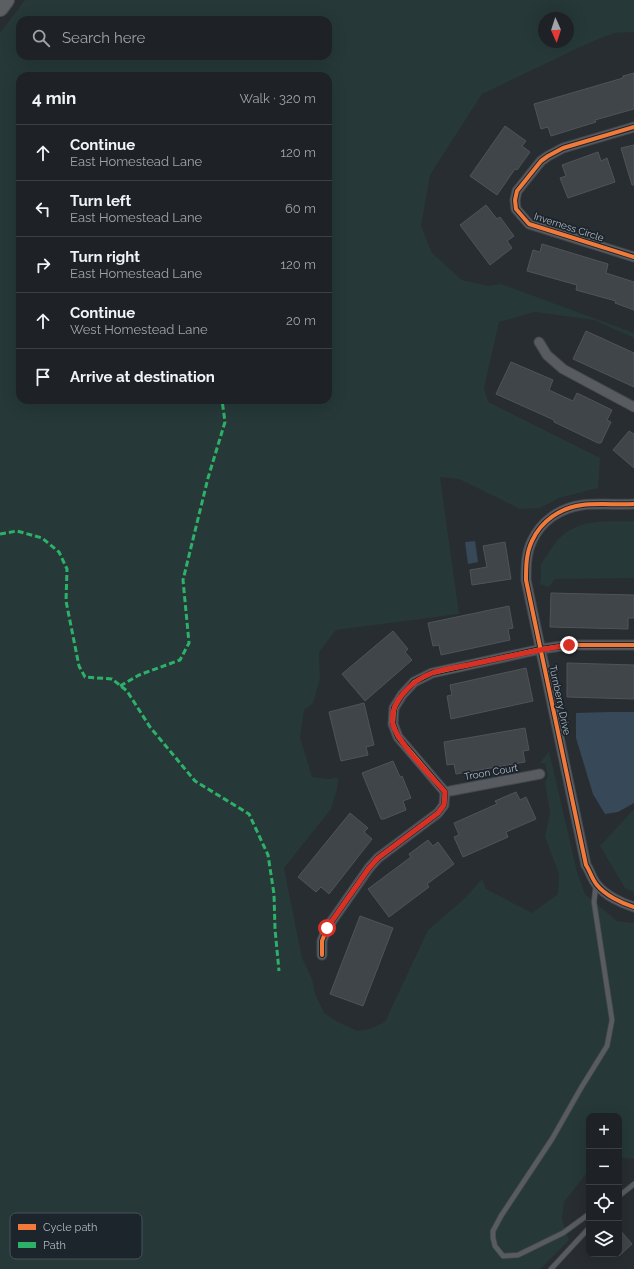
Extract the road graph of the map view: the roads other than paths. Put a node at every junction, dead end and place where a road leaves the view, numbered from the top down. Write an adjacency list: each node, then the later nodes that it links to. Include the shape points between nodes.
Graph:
1 (6, 0): 2 (highway)
2 (0, 8)
3 (634, 127): 4 (street, Inverness Circle, via 563,148 548,156 517,191 515,200 516,209 529,224)
4 (634, 257)
5 (539, 342): 6 (street, via 547,355 562,369)
6 (634, 407)
7 (634, 504): 9 (street, Turnberry Drive, via 582,505 561,511 544,523 531,542 526,562 526,580)
8 (634, 645): 9 (street, via 569,645)
9 (541, 649): 11 (street, via 432,673 414,682 402,695 394,708 393,724 398,737); 12 (street, Turnberry Drive, via 586,865)
10 (540, 774): 11 (street, Troon Court)
11 (445, 792): 14 (street, via 444,805 438,813 378,858 369,868 327,928 322,941)
12 (596, 884): 13 (street, Turnberry Drive, via 606,893); 17 (lane, via 594,902 612,1020 608,1046 552,1139 501,1216 493,1231 493,1238 503,1256 518,1255 563,1233)
13 (634, 907)
14 (322, 955)
15 (634, 1184): 16 (lane)
16 (622, 1194)
17 (586, 1216)
18 (586, 1231): 19 (lane)
19 (551, 1269)

